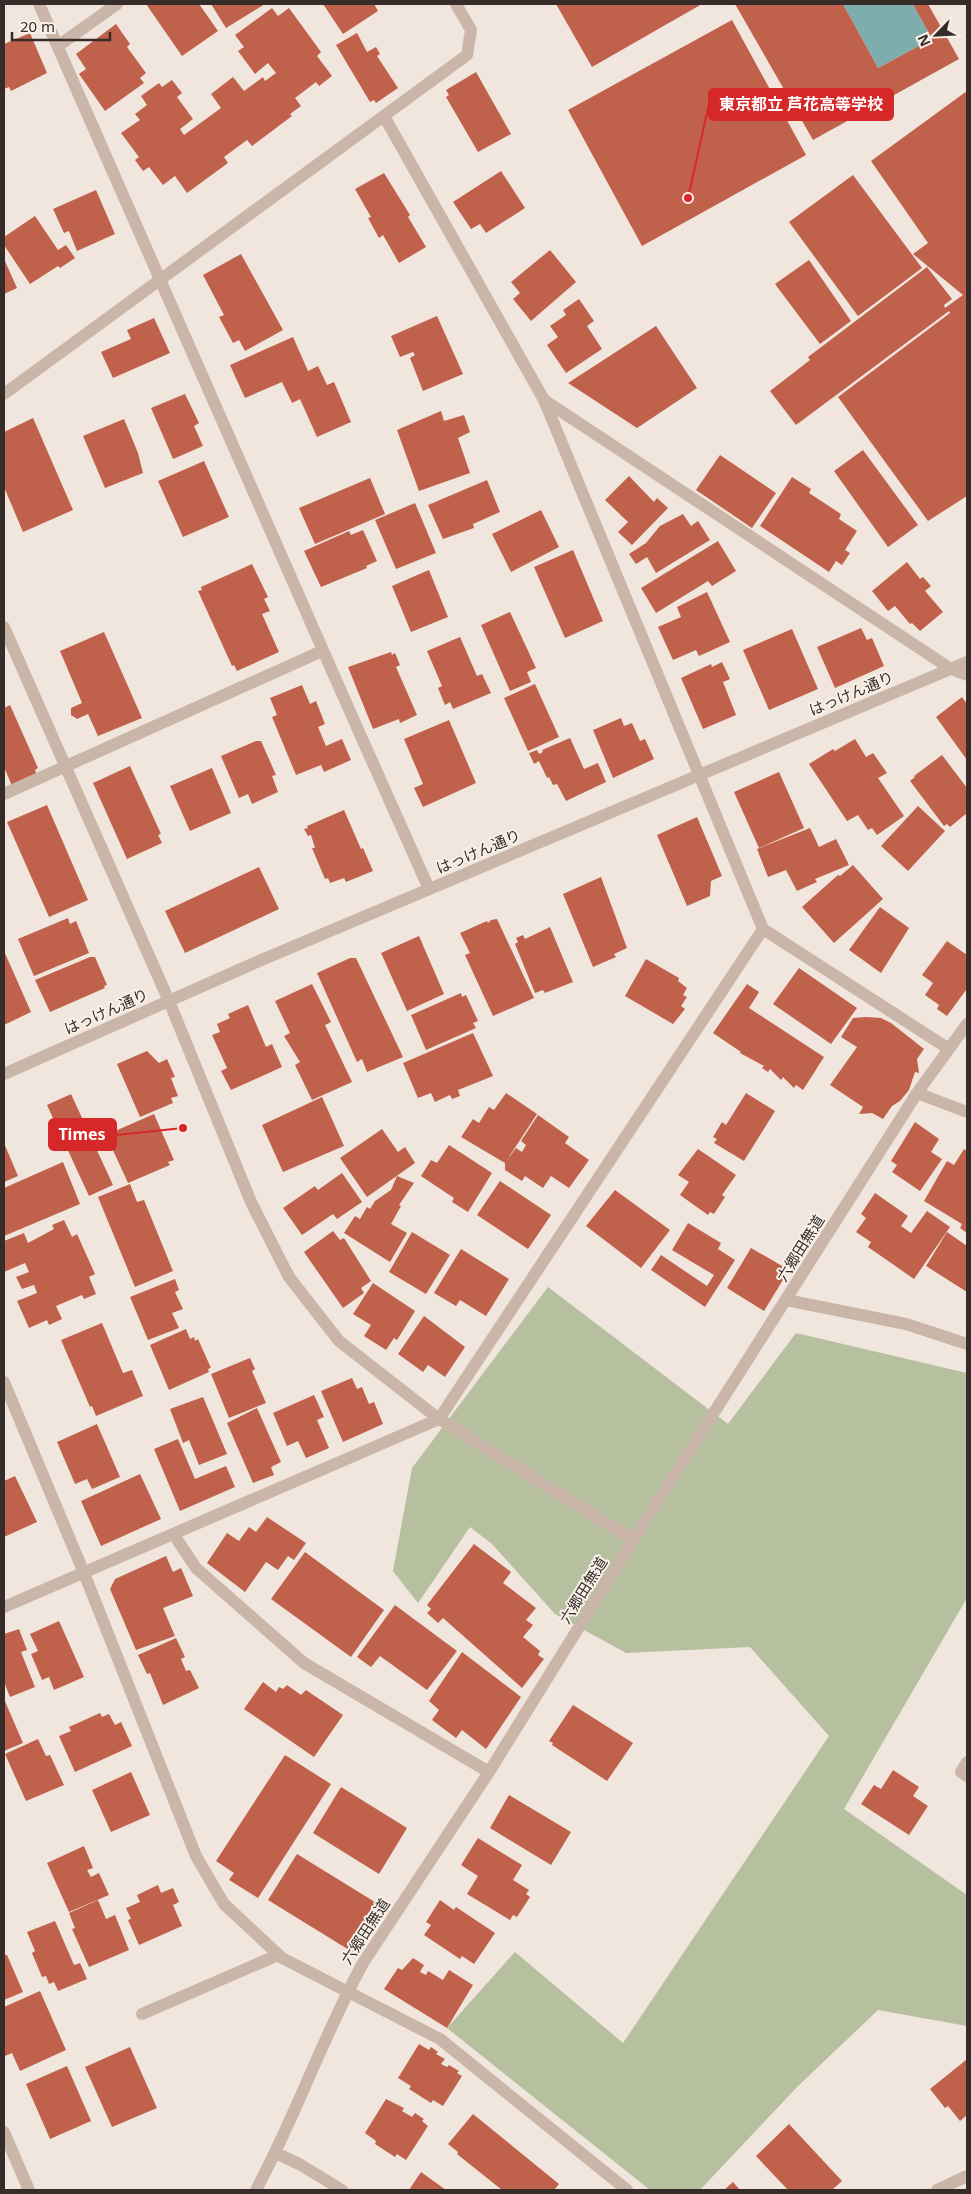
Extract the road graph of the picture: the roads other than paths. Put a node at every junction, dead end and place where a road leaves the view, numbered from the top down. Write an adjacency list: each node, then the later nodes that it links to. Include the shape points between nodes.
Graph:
1 (39, 4): 4 (street)
2 (117, 4): 4 (street)
3 (456, 4): 5 (street, via 471,30 467,55)
4 (58, 46): 6 (street)
5 (384, 116): 6 (street); 8 (street)
6 (162, 279): 7 (street); 10 (street)
7 (4, 394)
8 (544, 400): 12 (street); 15 (street)
9 (4, 627): 14 (street)
10 (322, 651): 14 (street); 17 (street)
11 (967, 662): 12 (street, はっけん通り)
12 (951, 669): 13 (street); 15 (street, はっけん通り)
13 (967, 675)
14 (65, 766): 16 (street); 19 (street)
15 (697, 775): 17 (street, はっけん通り); 18 (street)
16 (4, 794)
17 (429, 889): 19 (street, はっけん通り)
18 (763, 929): 21 (street); 28 (street)
19 (169, 1001): 22 (street, はっけん通り); 28 (street, via 251,1202 289,1277 339,1341)
20 (967, 1024): 21 (street, 六郷田無道)
21 (948, 1048): 23 (street, 六郷田無道)
22 (4, 1074)
23 (917, 1093): 24 (street); 25 (street, 六郷田無道)
24 (967, 1112)
25 (786, 1300): 26 (street, via 906,1324); 30 (street, 六郷田無道)
26 (967, 1344)
27 (4, 1382): 31 (street)
28 (439, 1419): 29 (street); 30 (street)
29 (174, 1535): 31 (street); 34 (street, via 196,1568 304,1662)
30 (633, 1540): 34 (street, 六郷田無道)
31 (84, 1573): 32 (street); 36 (street, via 196,1856 224,1904)
32 (4, 1607)
33 (967, 1762): 35 (street, via 961,1772)
34 (489, 1772): 37 (street, 六郷田無道, via 363,1962)
35 (967, 1776)
36 (278, 1954): 37 (street); 38 (street)
37 (348, 1990): 40 (street, 六郷田無道); 45 (street, via 440,2039)
38 (142, 2014)
39 (4, 2132): 42 (street)
40 (276, 2153): 43 (street, 六郷田無道); 44 (street, via 301,2164)
41 (967, 2176): 46 (street)
42 (29, 2190)
43 (256, 2190)
44 (342, 2190)
45 (627, 2190)
46 (937, 2190)

